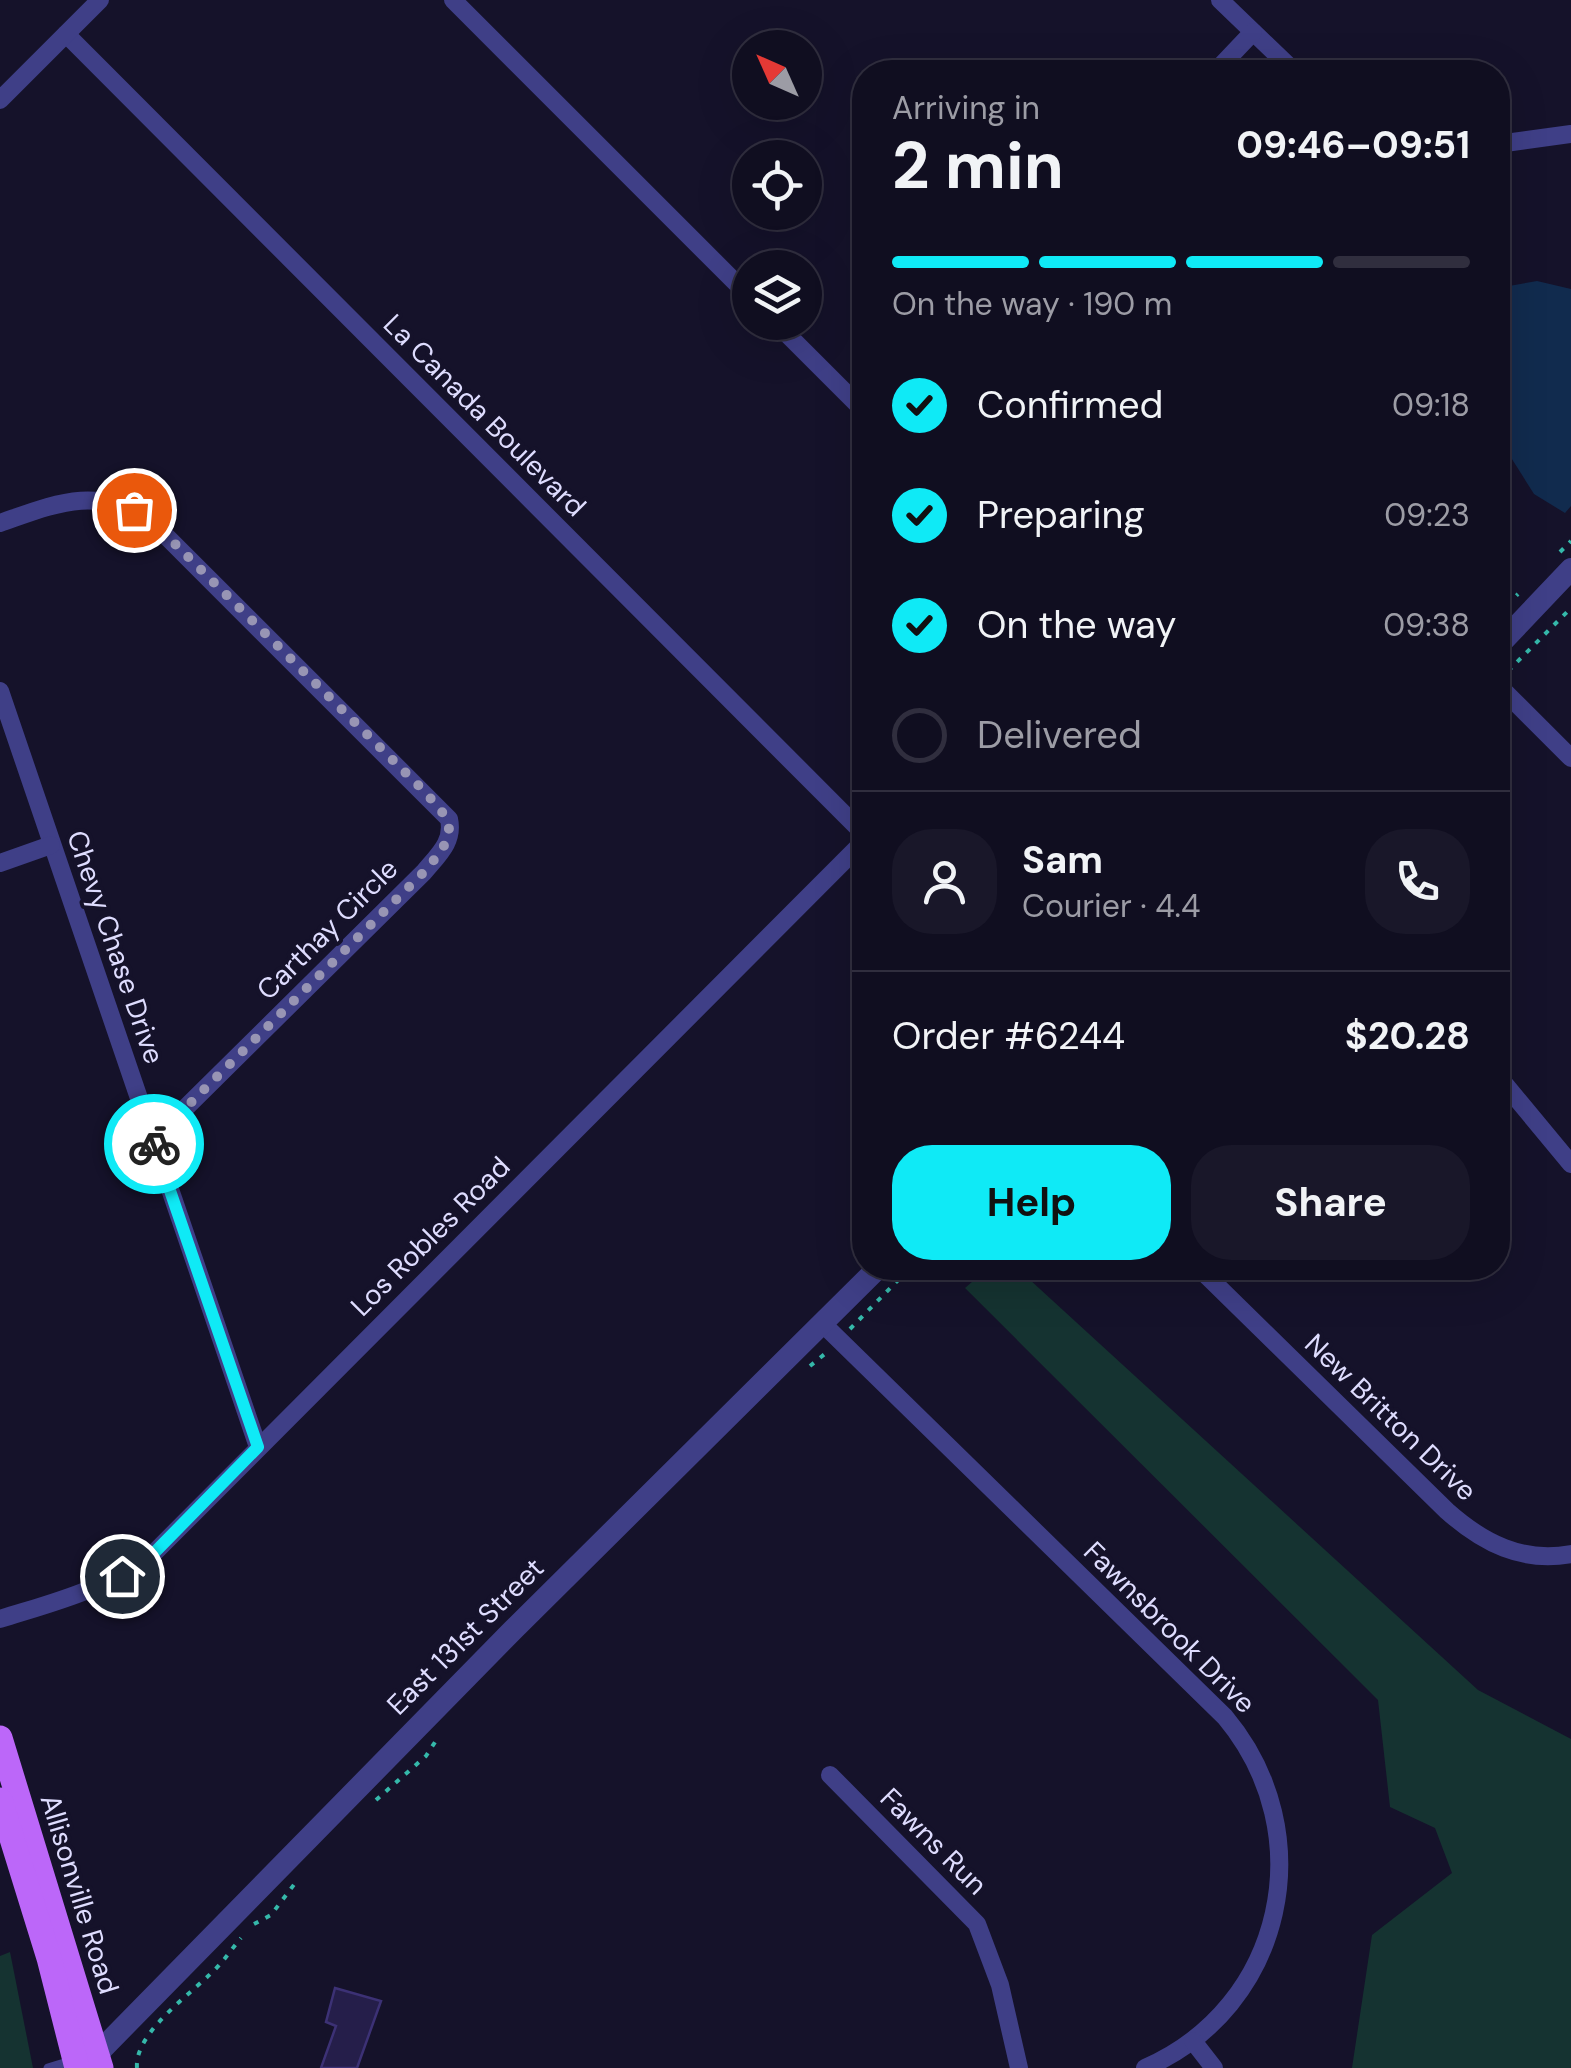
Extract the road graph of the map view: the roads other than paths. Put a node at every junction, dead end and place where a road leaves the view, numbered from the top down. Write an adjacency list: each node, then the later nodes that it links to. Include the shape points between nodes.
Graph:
1 (100, 0): 5 (street)
2 (453, 0): 11 (street)
3 (1220, 0): 4 (street)
4 (1253, 32): 6 (street); 7 (street)
5 (66, 34): 8 (street); 20 (street, La Canada Boulevard)
6 (1226, 60)
7 (1282, 60)
8 (0, 100)
9 (1571, 134): 10 (street)
10 (1510, 142)
11 (732, 279)
12 (794, 340): 13 (street)
13 (852, 399)
14 (0, 523): 25 (street, Carthay Circle, via 78,500 118,504 150,520 449,820 447,844 424,872)
15 (1571, 569): 16 (street)
16 (1510, 633)
17 (0, 691): 21 (street, Chevy Chase Drive)
18 (1510, 696): 19 (street)
19 (1571, 758)
20 (852, 825)
21 (52, 845): 23 (street); 25 (street, Chevy Chase Drive)
22 (852, 851): 30 (street, Los Robles Road)
23 (0, 863)
24 (1510, 1090): 26 (street)
25 (153, 1140): 30 (street, Chevy Chase Drive)
26 (1571, 1164)
27 (866, 1280): 29 (street, East 131st Street)
28 (1211, 1280): 31 (street, New Britton Drive, via 1476,1536 1526,1555)
29 (822, 1323): 36 (street, Fawnsbrook Drive, via 1225,1717 1253,1758 1276,1823 1277,1899 1244,1985); 37 (street, East 131st Street)
30 (258, 1447): 32 (street, Los Robles Road, via 154,1553 122,1576)
31 (1571, 1554)
32 (0, 1619)
33 (0, 1738): 37 (main road, Allisonville Road)
34 (830, 1776): 39 (street, Fawns Run, via 976,1924 995,1969)
35 (0, 1800): 37 (main road, Allisonville Road)
36 (1193, 2042): 40 (street, Fawnsbrook Drive); 41 (street)
37 (88, 2062): 38 (lane)
38 (48, 2068)
39 (1019, 2068)
40 (1145, 2068)
41 (1214, 2068)

